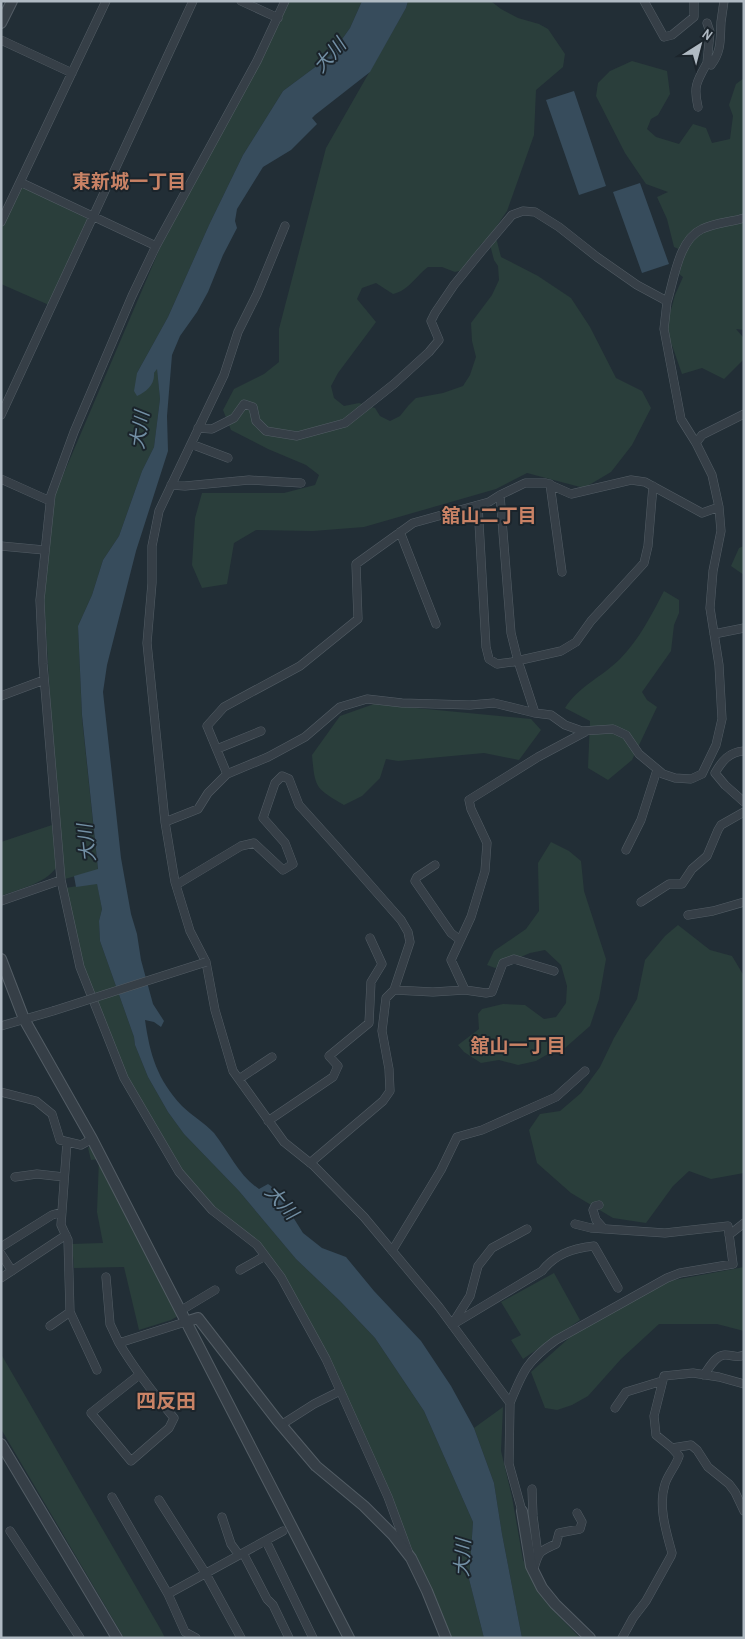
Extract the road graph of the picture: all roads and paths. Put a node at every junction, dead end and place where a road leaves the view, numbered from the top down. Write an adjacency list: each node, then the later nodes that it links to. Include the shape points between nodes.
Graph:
1 (12, 1): 10 (street)
2 (106, 1): 14 (street)
3 (193, 1): 17 (street)
4 (241, 1): 9 (street)
5 (284, 1): 9 (street)
6 (644, 1): 7 (street, via 664,37 672,35 694,17)
7 (694, 1)
8 (724, 1): 13 (street, via 721,42 716,58 711,65)
9 (278, 18): 21 (street)
10 (1, 23)
11 (707, 23): 13 (street, via 710,32)
12 (1, 40): 14 (street)
13 (707, 63): 15 (street, via 694,94)
14 (72, 73): 16 (street)
15 (698, 107)
16 (20, 182): 17 (street); 19 (street)
17 (94, 217): 21 (street); 24 (street)
18 (744, 218): 22 (street, via 701,230 688,241 673,273)
19 (1, 222)
20 (285, 226): 25 (street, via 258,294 238,332 224,375)
21 (156, 246): 35 (street, via 74,432)
22 (667, 302): 25 (street, via 604,263 536,212 522,211 512,215 435,313 431,321 439,340 429,352 345,423 296,436 266,431 256,421 253,407 244,404 234,418 212,429); 26 (street, via 664,329 681,419)
23 (744, 414): 26 (street, via 702,435)
24 (1, 416)
25 (198, 428): 27 (street)
26 (696, 443): 37 (street, via 712,475)
27 (191, 444): 28 (street); 32 (street)
28 (228, 458)
29 (1, 479): 35 (street)
30 (301, 482): 32 (street, via 249,480)
31 (550, 484): 33 (street, via 570,494 631,480); 34 (street, via 525,483); 41 (street)
32 (171, 485): 60 (street, via 159,511 152,546 147,643)
33 (653, 486): 37 (street, via 702,513); 45 (street, via 644,563 576,642 560,652)
34 (500, 495): 36 (street); 45 (street, via 511,633)
35 (50, 501): 40 (street)
36 (478, 505): 38 (street, via 413,523); 45 (street, via 489,659 497,664)
37 (719, 507): 44 (street, via 721,531 710,608)
38 (400, 532): 42 (street); 51 (street, via 356,564 358,619 300,666 224,707 208,726)
39 (1, 546): 40 (street)
40 (44, 550): 46 (street, via 40,600)
41 (562, 572)
42 (436, 624)
43 (744, 628): 44 (street)
44 (714, 634): 53 (street, via 722,719 716,745)
45 (518, 661): 48 (street)
46 (44, 680): 47 (street); 63 (street)
47 (1, 696)
48 (535, 713): 50 (street, via 551,715 565,725); 56 (street, via 494,703 402,703 367,699 340,708 305,737)
49 (261, 731): 51 (street)
50 (587, 731): 54 (street, via 613,729 626,735 639,754); 70 (street, via 469,800 487,842 486,871)
51 (217, 749): 56 (street)
52 (744, 751): 55 (street, via 724,758)
53 (705, 768): 54 (street, via 702,774 691,779 675,778); 55 (street)
54 (657, 770): 61 (street, via 641,820)
55 (715, 773): 57 (street)
56 (227, 774): 60 (street, via 208,793 198,809)
57 (735, 794): 58 (street); 59 (street)
58 (744, 802)
59 (744, 810): 66 (street, via 721,825 708,856 692,869 682,884 669,884)
60 (165, 822): 64 (street)
61 (626, 850)
62 (435, 865): 70 (street, via 416,881 451,933)
63 (61, 880): 65 (street); 99 (street, via 80,967 124,1078 179,1172 212,1210 257,1245)
64 (176, 885): 72 (street, via 190,931); 74 (street, via 241,846 254,843 283,870 293,864 286,843 263,818 275,783 282,776 289,779 298,806 343,853 408,932 410,942)
65 (1, 901)
66 (641, 902)
67 (744, 902): 68 (street)
68 (688, 915)
69 (370, 938): 82 (street, via 382,964 371,982 369,1022 329,1056 338,1066 333,1077)
70 (460, 940): 75 (street, via 451,960)
71 (1, 959): 76 (street)
72 (206, 962): 76 (street, bridge); 80 (street, via 215,1010 233,1071)
73 (554, 971): 75 (street, via 514,959 504,963 492,992)
74 (394, 990): 75 (street); 85 (street, via 386,998 382,1031 390,1091)
75 (465, 990)
76 (24, 1019): 77 (street); 83 (street)
77 (1, 1026)
78 (272, 1057): 80 (street)
79 (584, 1071): 97 (street, via 556,1097 482,1130 457,1137)
80 (239, 1079): 82 (street)
81 (1, 1092): 84 (street, via 36,1101 52,1114 60,1140)
82 (268, 1121): 85 (street, via 284,1142)
83 (92, 1139): 84 (street, via 81,1145); 106 (street)
84 (67, 1142): 87 (street)
85 (310, 1163): 97 (street, via 364,1217)
86 (15, 1177): 87 (street, via 36,1174)
87 (64, 1177): 89 (street)
88 (599, 1205): 93 (street, via 592,1210 593,1216)
89 (62, 1212): 94 (street, via 61,1225); 96 (street)
90 (744, 1223): 95 (street)
91 (575, 1224): 93 (street)
92 (527, 1229): 109 (street, via 492,1248 478,1266 470,1296)
93 (604, 1229): 95 (street, via 665,1233 728,1226)
94 (66, 1235): 101 (street); 107 (street)
95 (729, 1235): 119 (street, via 733,1264 666,1278 556,1340 529,1363 520,1376)
96 (1, 1247)
97 (392, 1251): 109 (street)
98 (1, 1254): 101 (street)
99 (265, 1256): 100 (street); 118 (street, via 281,1277 325,1356)
100 (240, 1270)
101 (12, 1271): 103 (street)
102 (106, 1277): 111 (street, via 110,1324)
103 (1, 1278)
104 (618, 1288): 109 (street, via 594,1246 576,1248 549,1261 542,1271)
105 (215, 1290): 106 (street)
106 (180, 1311): 108 (street)
107 (70, 1312): 110 (street); 113 (street)
108 (185, 1322): 111 (street); 121 (street, via 198,1318); 146 (street)
109 (452, 1325): 119 (street)
110 (50, 1326)
111 (119, 1343): 114 (street)
112 (744, 1355): 115 (street, via 717,1358)
113 (97, 1370)
114 (139, 1374): 114 (street, via 174,1418 169,1428 131,1462 91,1413)
115 (704, 1375): 116 (street, via 664,1376); 117 (street)
116 (662, 1381): 120 (street, via 626,1392); 123 (street, via 654,1426 656,1435)
117 (744, 1384)
118 (340, 1391): 121 (street); 136 (street, via 388,1497)
119 (510, 1403): 127 (street, via 509,1464)
120 (615, 1408)
121 (281, 1425): 136 (street, via 316,1466 364,1506)
122 (1, 1444): 141 (street)
123 (672, 1448): 128 (street, via 691,1445 697,1450 708,1467 729,1484); 149 (street, via 679,1456 665,1483 662,1518 671,1556)
124 (532, 1489): 135 (street)
125 (112, 1497): 139 (street)
126 (159, 1500): 138 (street)
127 (522, 1511): 137 (street)
128 (744, 1511)
129 (577, 1513): 135 (street, via 582,1522 580,1529 559,1533 556,1544 541,1550)
130 (222, 1517): 134 (street, via 231,1544)
131 (10, 1531): 140 (street)
132 (283, 1531): 133 (street)
133 (266, 1541): 134 (street); 145 (street)
134 (241, 1554): 138 (street); 144 (street)
135 (538, 1555): 137 (street)
136 (411, 1558): 147 (street)
137 (534, 1572): 148 (street, via 555,1604)
138 (206, 1574): 139 (street); 143 (street)
139 (168, 1594): 142 (street, via 185,1632)
140 (80, 1638)
141 (117, 1638)
142 (196, 1638)
143 (241, 1638)
144 (289, 1638)
145 (313, 1638)
146 (349, 1638)
147 (446, 1638)
148 (590, 1638)
149 (622, 1638)

